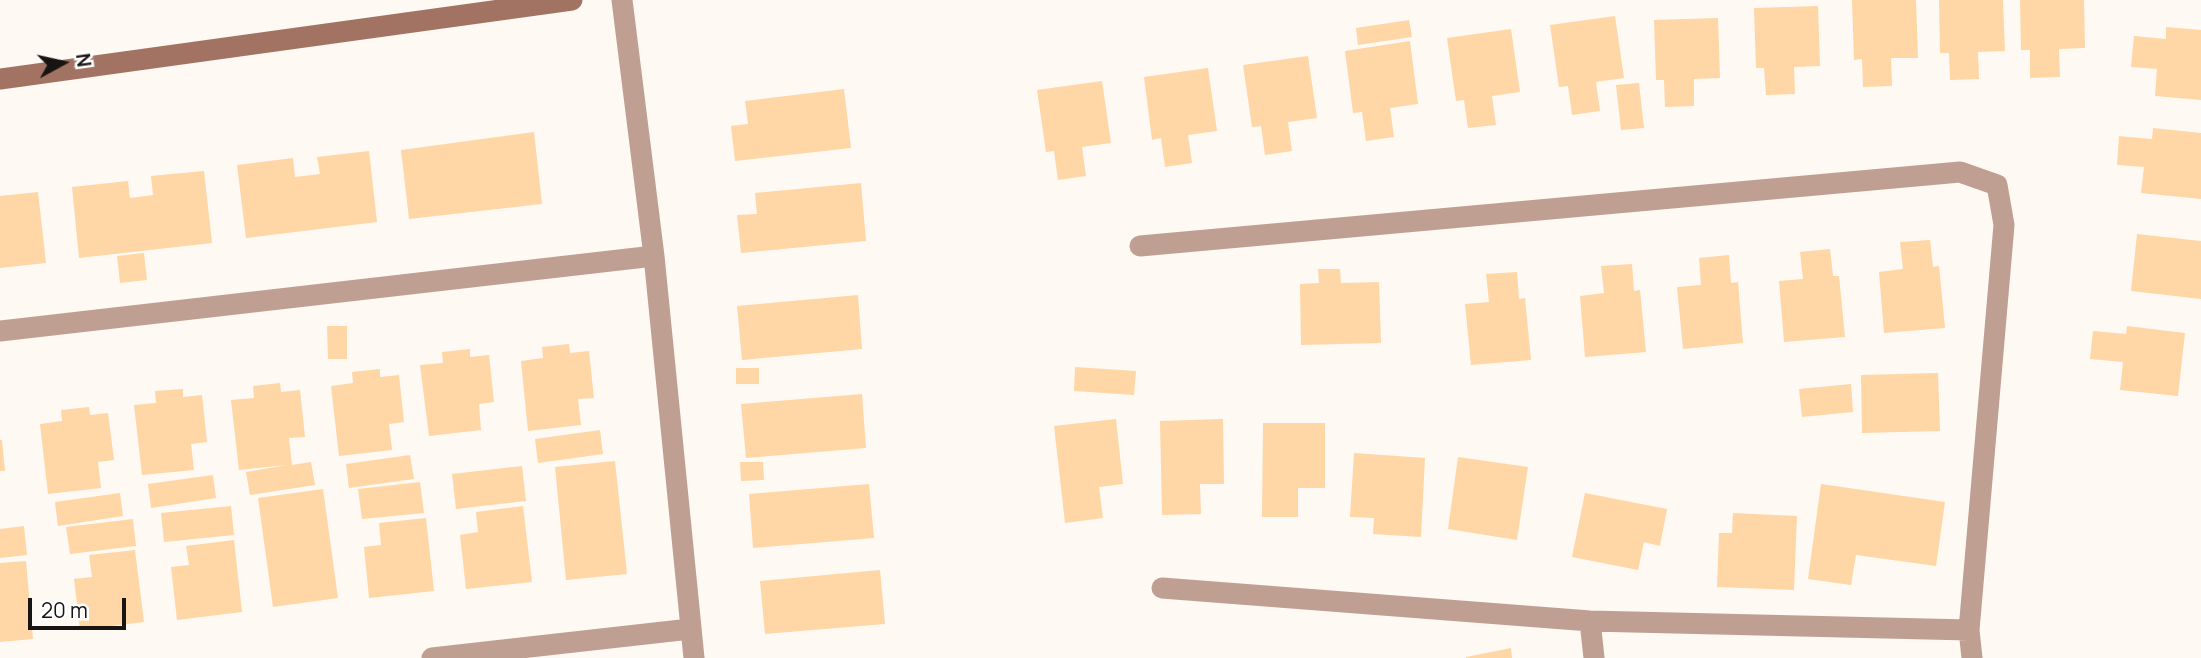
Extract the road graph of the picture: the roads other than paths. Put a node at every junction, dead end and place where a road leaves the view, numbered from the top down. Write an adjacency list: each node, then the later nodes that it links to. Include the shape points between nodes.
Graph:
1 (572, 0): 3 (street)
2 (622, 0): 5 (street)
3 (0, 79)
4 (1140, 246): 10 (street, via 1961,172 1997,185 2004,225)
5 (654, 256): 6 (street); 9 (street)
6 (0, 331)
7 (1162, 588): 8 (street)
8 (1590, 621): 10 (street); 13 (street)
9 (690, 629): 11 (street); 12 (street)
10 (1969, 630): 14 (street)
11 (432, 658)
12 (694, 658)
13 (1594, 658)
14 (1972, 658)

